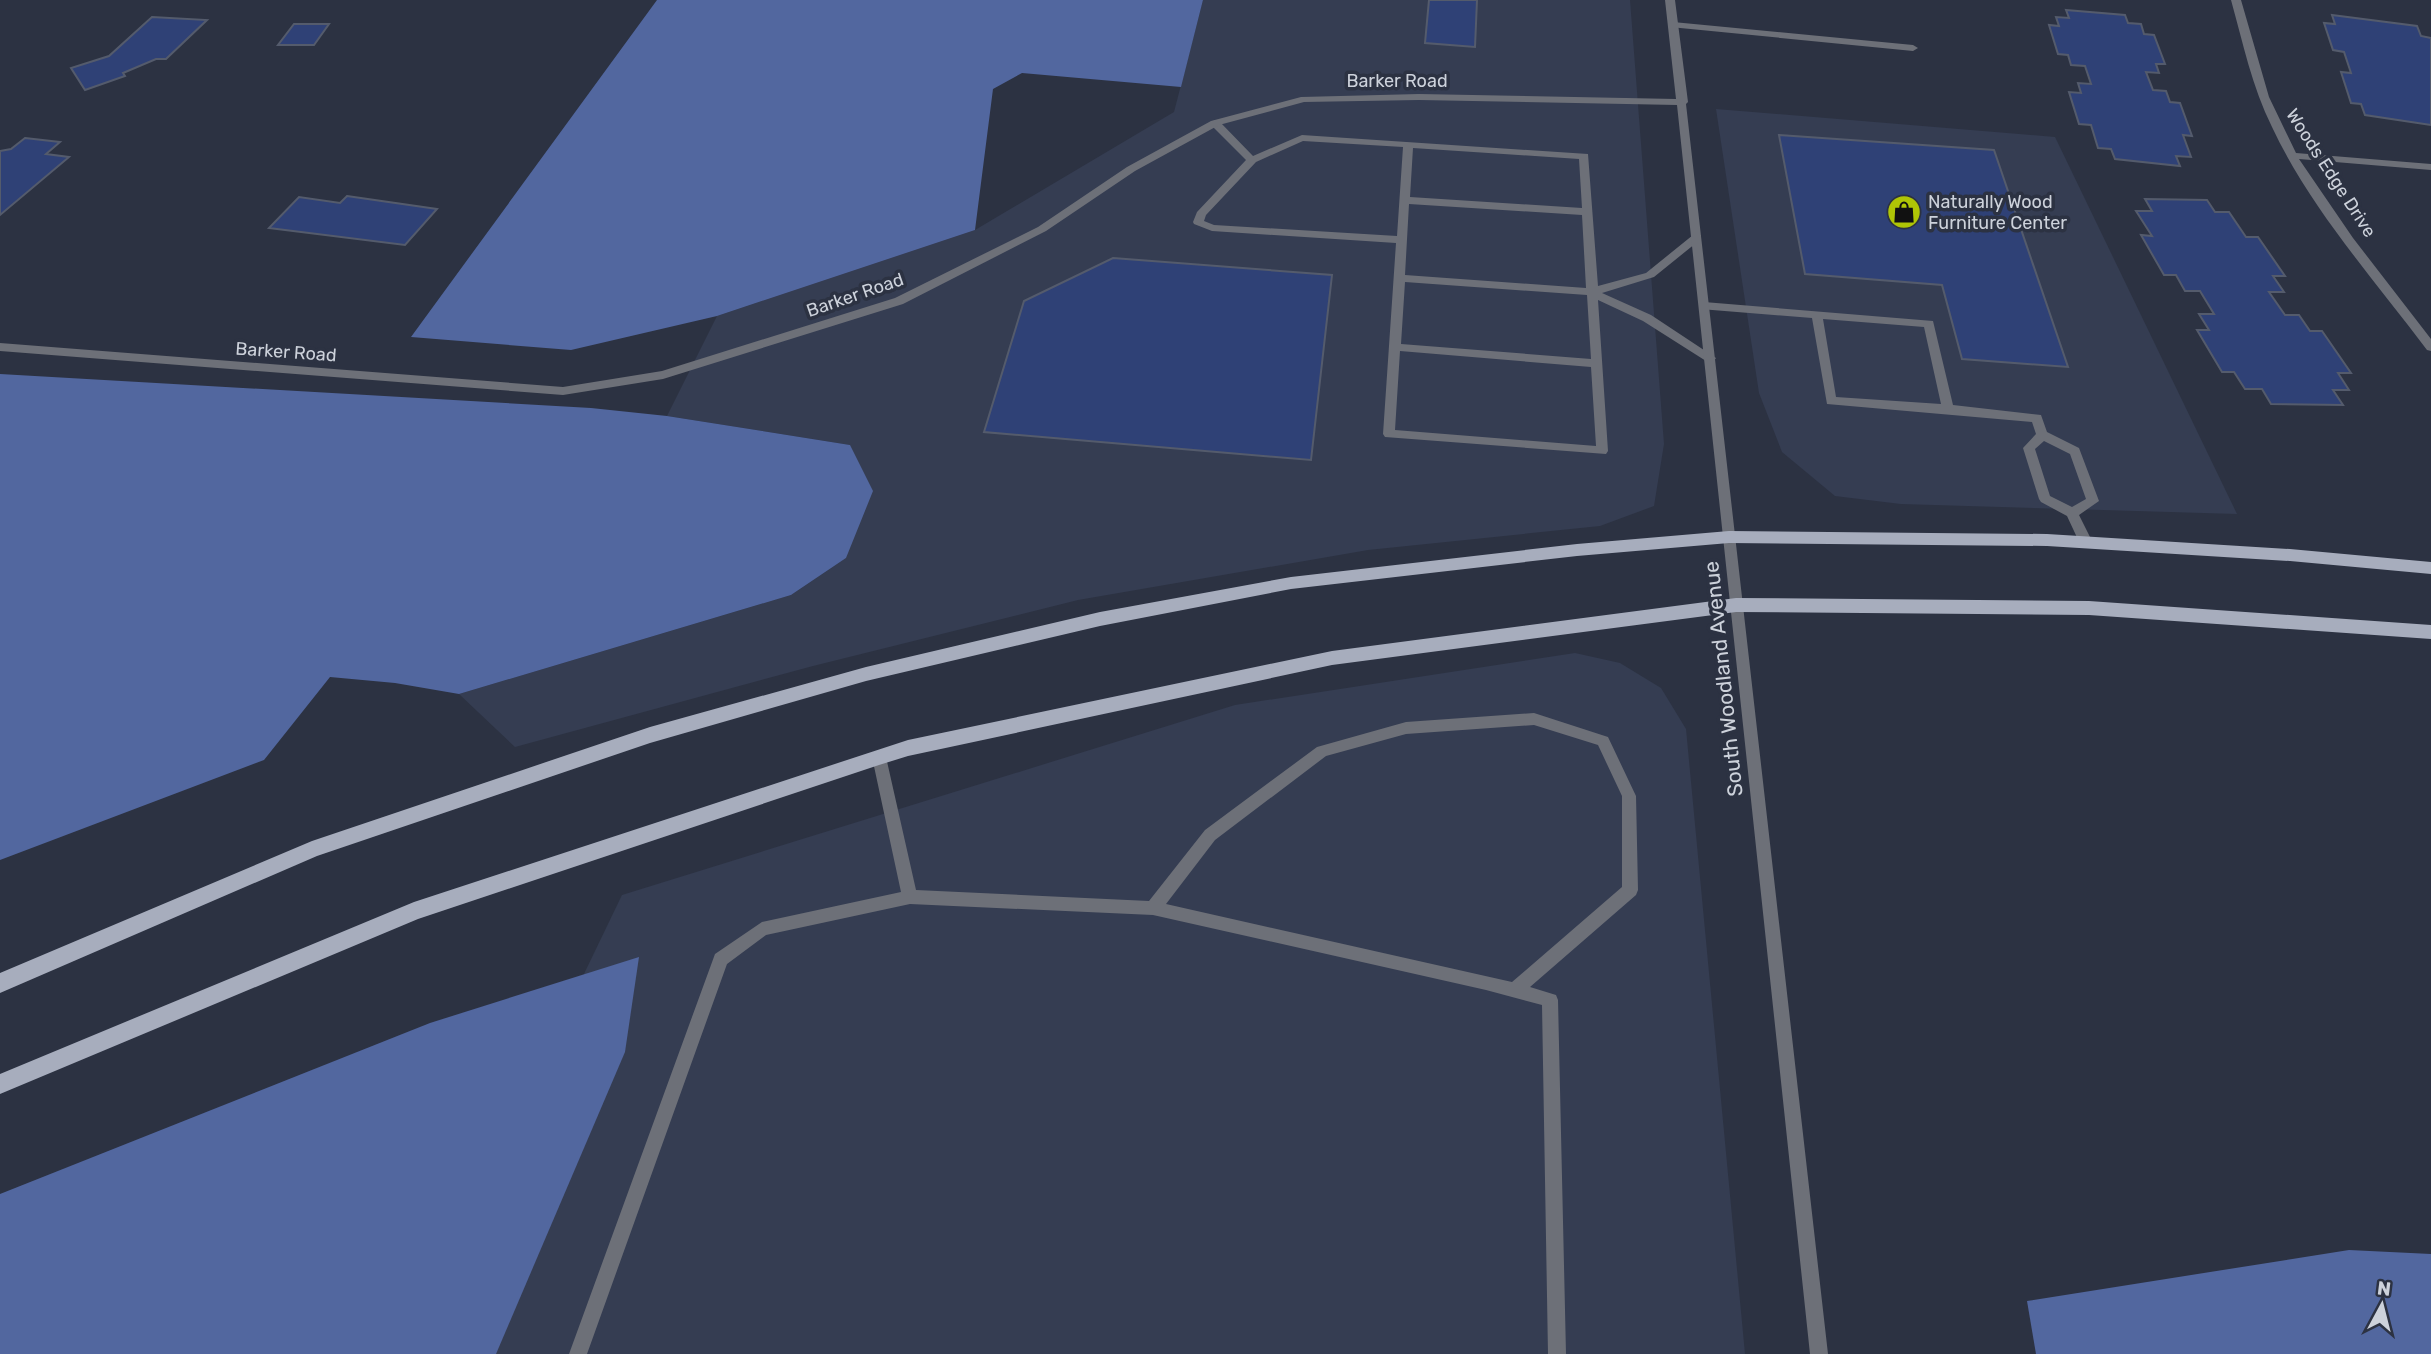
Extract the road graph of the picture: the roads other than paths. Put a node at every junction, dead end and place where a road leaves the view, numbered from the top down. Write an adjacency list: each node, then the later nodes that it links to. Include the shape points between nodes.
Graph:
1 (1670, 0): 3 (street, South Woodland Avenue)
2 (2236, 0): 8 (street, Woods Edge Drive, via 2262,90)
3 (1673, 25): 4 (street); 5 (street, South Woodland Avenue)
4 (1913, 48)
5 (1683, 102): 6 (street, Barker Road, via 1304,99); 13 (street, South Woodland Avenue)
6 (1215, 122): 9 (street); 19 (street, Barker Road, via 1131,169 1042,229 899,301 663,375 563,391)
7 (1408, 145): 9 (street, via 1302,138); 11 (street); 12 (street, via 1584,156)
8 (2295, 156): 10 (street); 21 (street, Woods Edge Drive)
9 (1252, 160): 14 (street, via 1198,222 1212,228)
10 (2431, 167)
11 (1404, 200): 12 (street); 14 (street)
12 (1587, 212): 16 (street)
13 (1697, 237): 16 (street, via 1650,275); 17 (street, South Woodland Avenue)
14 (1401, 240): 15 (street)
15 (1398, 278): 16 (street); 20 (street)
16 (1591, 292): 22 (street, via 1647,318); 23 (street)
17 (1704, 306): 18 (street); 22 (street, South Woodland Avenue)
18 (1817, 315): 24 (street, via 1929,324); 24 (street, via 1831,401)
19 (0, 347)
20 (1394, 347): 23 (street); 23 (street, via 1389,433 1602,451)
21 (2431, 347)
22 (1710, 358): 27 (street, South Woodland Avenue)
23 (1596, 363)
24 (1948, 410): 25 (street, via 2037,418)
25 (2042, 435): 26 (street, via 2029,448 2045,499); 26 (street, via 2075,451 2093,501)
26 (2072, 513): 28 (street)
27 (1728, 537): 28 (main road); 30 (street, South Woodland Avenue); 35 (main road, via 1291,583 1100,619 866,674 650,735 312,849)
28 (2086, 542): 29 (main road)
29 (2431, 568)
30 (1736, 605): 31 (main road, via 2089,608); 32 (main road, via 1332,658); 40 (street, South Woodland Avenue)
31 (2431, 632)
32 (879, 757): 33 (street); 37 (main road, via 414,911)
33 (910, 897): 34 (street); 38 (street, via 762,929 721,960)
34 (1153, 908): 36 (street); 36 (street, via 1210,835 1321,751 1406,728 1534,719 1603,741 1629,796 1630,890)
35 (0, 983)
36 (1514, 990): 39 (street, via 1550,999)
37 (0, 1084)
38 (578, 1354)
39 (1557, 1354)
40 (1819, 1354)

